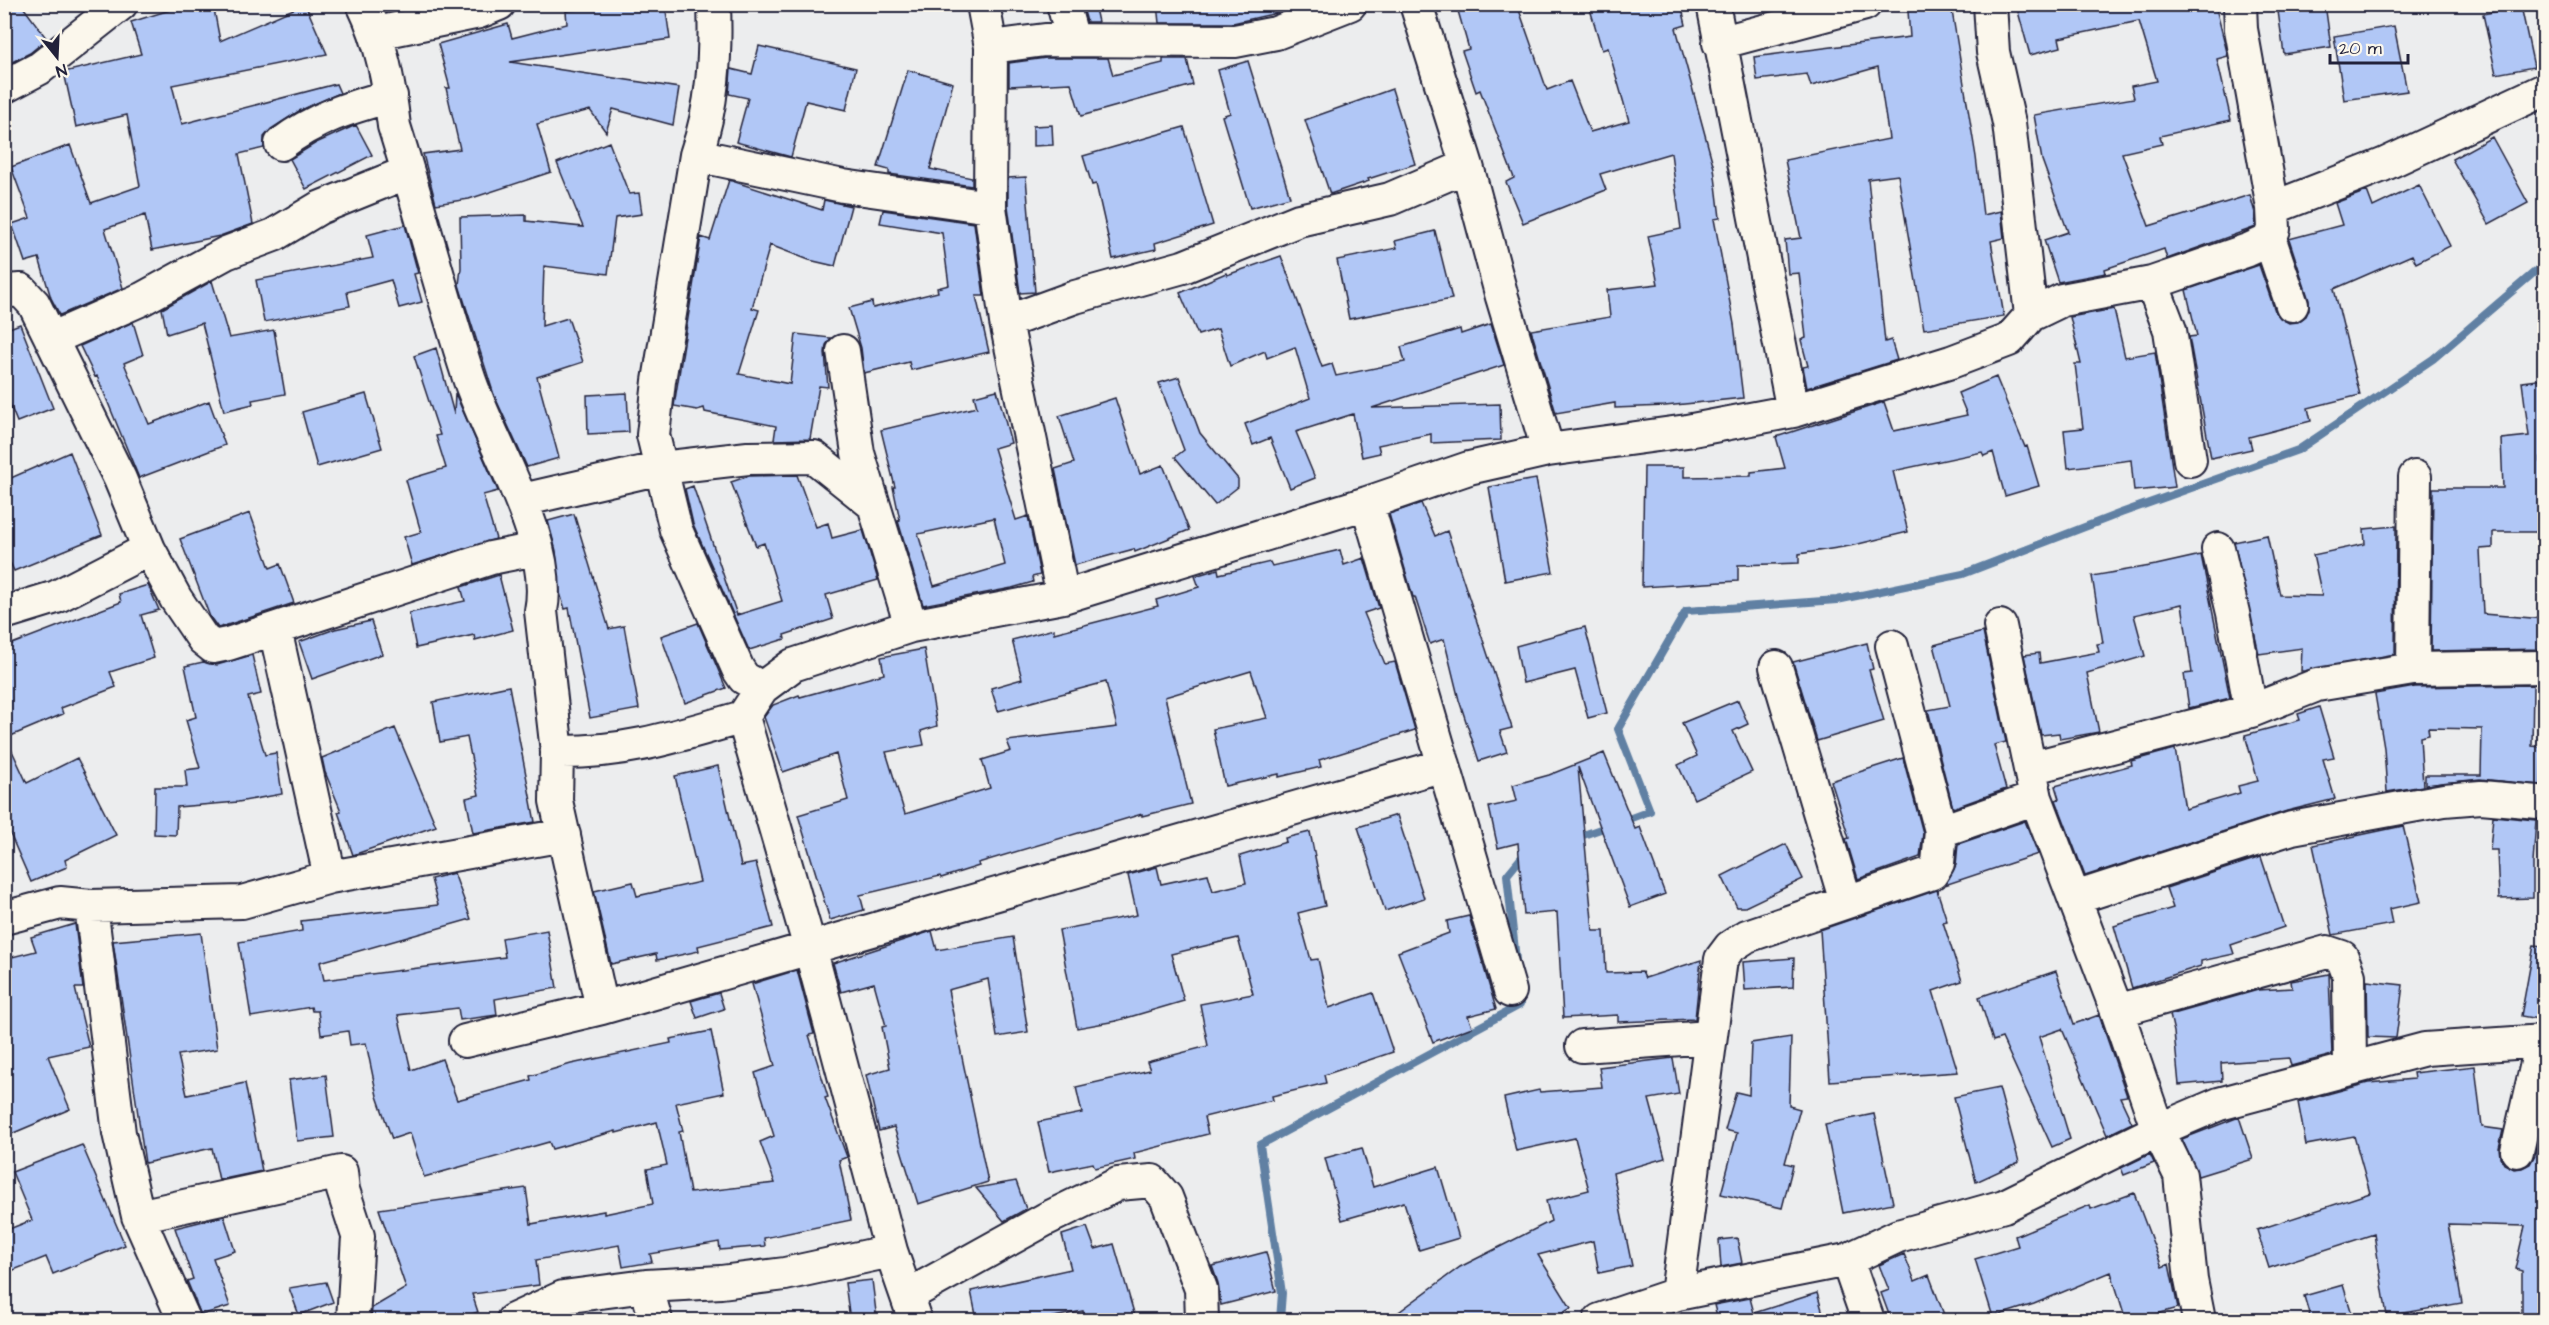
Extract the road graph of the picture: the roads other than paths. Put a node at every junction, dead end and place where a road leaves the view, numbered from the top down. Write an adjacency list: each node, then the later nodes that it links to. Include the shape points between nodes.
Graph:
1 (121, 4): 17 (street, via 40,68)
2 (363, 4): 13 (street)
3 (499, 4): 13 (street, via 479,12)
4 (714, 4): 21 (street, via 716,47 707,124)
5 (983, 4): 16 (street)
6 (1063, 4): 14 (street)
7 (1350, 4): 14 (street, via 1276,33 1235,41)
8 (1416, 4): 22 (street)
9 (1713, 4): 15 (street)
10 (1865, 4): 15 (street)
11 (1990, 4): 30 (street, via 1993,52 2008,123)
12 (2240, 4): 25 (street)
13 (377, 33): 19 (street)
14 (1073, 40): 16 (street)
15 (1719, 43): 34 (street)
16 (991, 47): 24 (street)
17 (4, 87)
18 (2544, 90): 25 (street, via 2450,136)
19 (391, 96): 20 (street, via 339,111); 23 (street, via 394,126)
20 (281, 144)
21 (696, 154): 24 (street, via 843,186); 37 (street, via 659,381 653,435)
22 (1467, 166): 31 (street, via 1390,199 1299,220 1184,267 1075,297); 35 (street)
23 (408, 172): 32 (street, via 319,208 274,235 226,253 142,299); 39 (street, via 469,378)
24 (990, 207): 31 (street)
25 (2272, 208): 26 (street, via 2274,230)
26 (2270, 240): 27 (street); 29 (street)
27 (2152, 283): 30 (street, via 2062,300); 36 (street, via 2170,330)
28 (4, 291): 32 (street, via 21,290 34,304)
29 (2292, 305)
30 (2031, 315): 34 (street, via 2009,340)
31 (1006, 322): 45 (street)
32 (51, 339): 42 (street, via 120,479)
33 (843, 351): 41 (street, via 858,453)
34 (1793, 411): 35 (street, via 1687,431)
35 (1548, 450): 40 (street, via 1468,468)
36 (2190, 460)
37 (661, 468): 39 (street); 41 (street, via 748,458 814,457); 54 (street, via 676,530 738,669 744,678)
38 (2415, 477): 53 (street)
39 (522, 500): 43 (street)
40 (1367, 503): 45 (street); 58 (street)
41 (874, 505): 47 (street)
42 (149, 549): 46 (street, via 56,597); 49 (street, via 187,615 203,639 213,646)
43 (536, 549): 49 (street, via 491,558); 57 (street, via 545,591 541,611)
44 (2218, 549): 55 (street)
45 (1063, 597): 47 (street)
46 (4, 613)
47 (911, 626): 54 (street, via 793,665)
48 (2000, 626): 59 (street)
49 (275, 629): 64 (street)
50 (1892, 646): 62 (street)
51 (1776, 667): 66 (street)
52 (2544, 667): 53 (street)
53 (2413, 669): 55 (street, via 2317,685)
54 (762, 688): 56 (street)
55 (2251, 711): 59 (street)
56 (743, 717): 57 (street, via 649,745 593,753); 69 (street)
57 (557, 752): 63 (street, via 556,801)
58 (1444, 765): 69 (street); 70 (street)
59 (2030, 768): 60 (street)
60 (2036, 798): 62 (street); 65 (street)
61 (2538, 802): 65 (street, via 2481,796 2292,828)
62 (1941, 831): 66 (street, via 1938,863 1932,873)
63 (564, 835): 64 (street); 71 (street)
64 (330, 876): 67 (street, via 242,902)
65 (2075, 898): 72 (street)
66 (1846, 902): 73 (street, via 1747,936 1730,947 1720,959)
67 (91, 906): 68 (street, via 60,903); 80 (street, via 119,1133)
68 (4, 918)
69 (810, 948): 71 (street); 81 (street)
70 (1510, 991)
71 (602, 1008): 74 (street)
72 (2117, 1011): 77 (street, via 2327,952 2342,957 2349,976); 78 (street)
73 (1710, 1037): 76 (street); 84 (street)
74 (465, 1041)
75 (2543, 1041): 77 (street, via 2425,1049); 79 (street)
76 (1582, 1046)
77 (2350, 1069): 78 (street, via 2218,1104)
78 (2158, 1130): 82 (street, via 2004,1206 1898,1236); 93 (street, via 2180,1175)
79 (2517, 1151)
80 (138, 1216): 86 (street); 87 (street, via 341,1172 358,1236)
81 (891, 1251): 83 (street, via 785,1274); 85 (street)
82 (1847, 1260): 84 (street); 92 (street)
83 (646, 1286): 88 (street, via 563,1298); 89 (street)
84 (1677, 1294): 91 (street)
85 (911, 1308): 90 (street, via 1046,1219 1118,1184 1152,1181 1166,1197 1201,1289)
86 (184, 1320)
87 (353, 1320)
88 (513, 1320)
89 (656, 1320)
90 (1202, 1320)
91 (1600, 1320)
92 (1868, 1320)
93 (2199, 1320)

